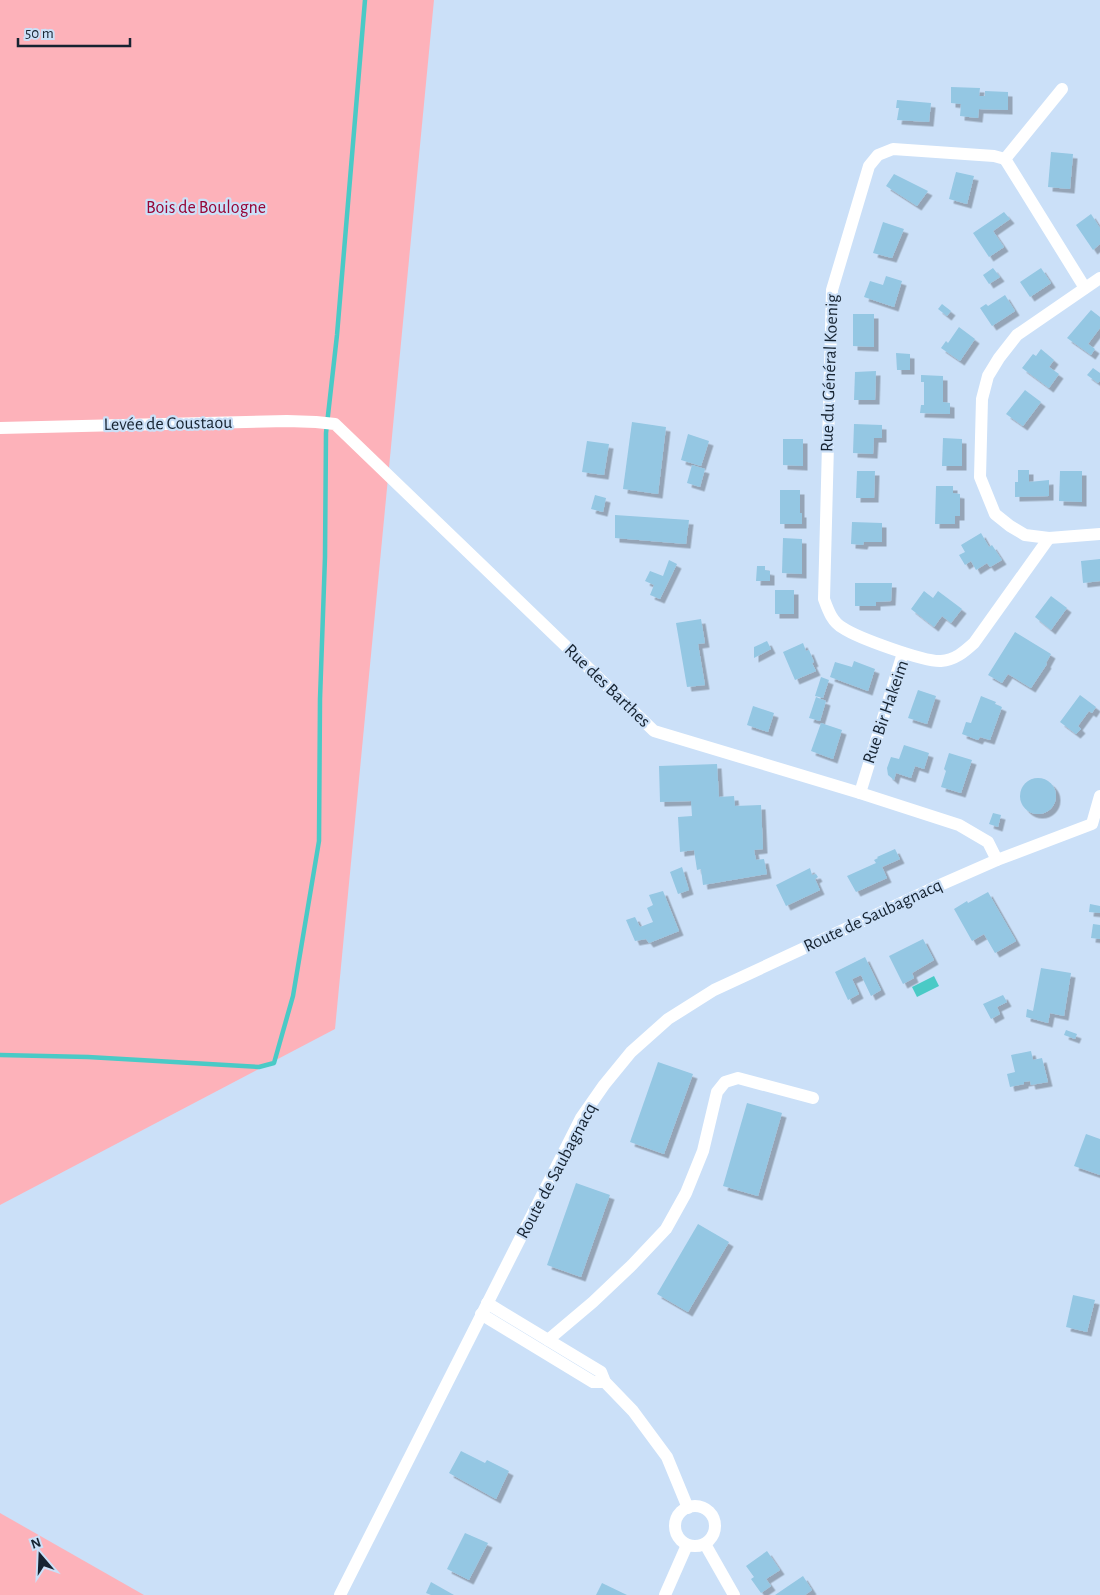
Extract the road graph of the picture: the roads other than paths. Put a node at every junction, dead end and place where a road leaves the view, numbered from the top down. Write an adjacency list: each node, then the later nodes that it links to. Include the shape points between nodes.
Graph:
1 (1062, 89): 2 (street)
2 (1005, 159): 4 (street); 9 (street, Rue du Général Koenig, via 893,149 878,155 868,166 832,290 824,600 831,616 842,628)
3 (1100, 278): 4 (street)
4 (1085, 288): 8 (street, via 1017,335 988,376 982,399 980,477 995,514 1025,535)
5 (335, 424): 6 (street, Levée de Coustaou); 10 (street, Rue des Barthes, via 654,731)
6 (0, 428)
7 (1100, 534): 8 (street)
8 (1049, 538): 9 (street, Rue Bir Hakeim, via 974,643 960,656 940,661)
9 (902, 653): 10 (street, Rue Bir Hakeim)
10 (860, 793): 13 (street, Rue des Barthes, via 959,825 988,842)
11 (1100, 796): 12 (street, Route de Saubagnacq)
12 (1096, 826): 13 (street, Route de Saubagnacq)
13 (997, 860): 15 (street, Route de Saubagnacq, via 714,990 668,1019 631,1052 581,1118)
14 (814, 1098): 16 (street, via 738,1078 725,1082 717,1092 703,1151 686,1193 666,1229 594,1302)
15 (484, 1309): 16 (street); 17 (street, via 593,1382); 21 (street, Route de Saubagnacq)
16 (548, 1340): 17 (street, via 601,1372)
17 (605, 1382): 18 (street, via 667,1457)
18 (688, 1508): 19 (street, via 702,1507 712,1515 716,1528); 20 (street, via 678,1516 676,1523 678,1536)
19 (705, 1544): 20 (street); 23 (street)
20 (687, 1545): 22 (street)
21 (340, 1595)
22 (665, 1595)
23 (734, 1595)

